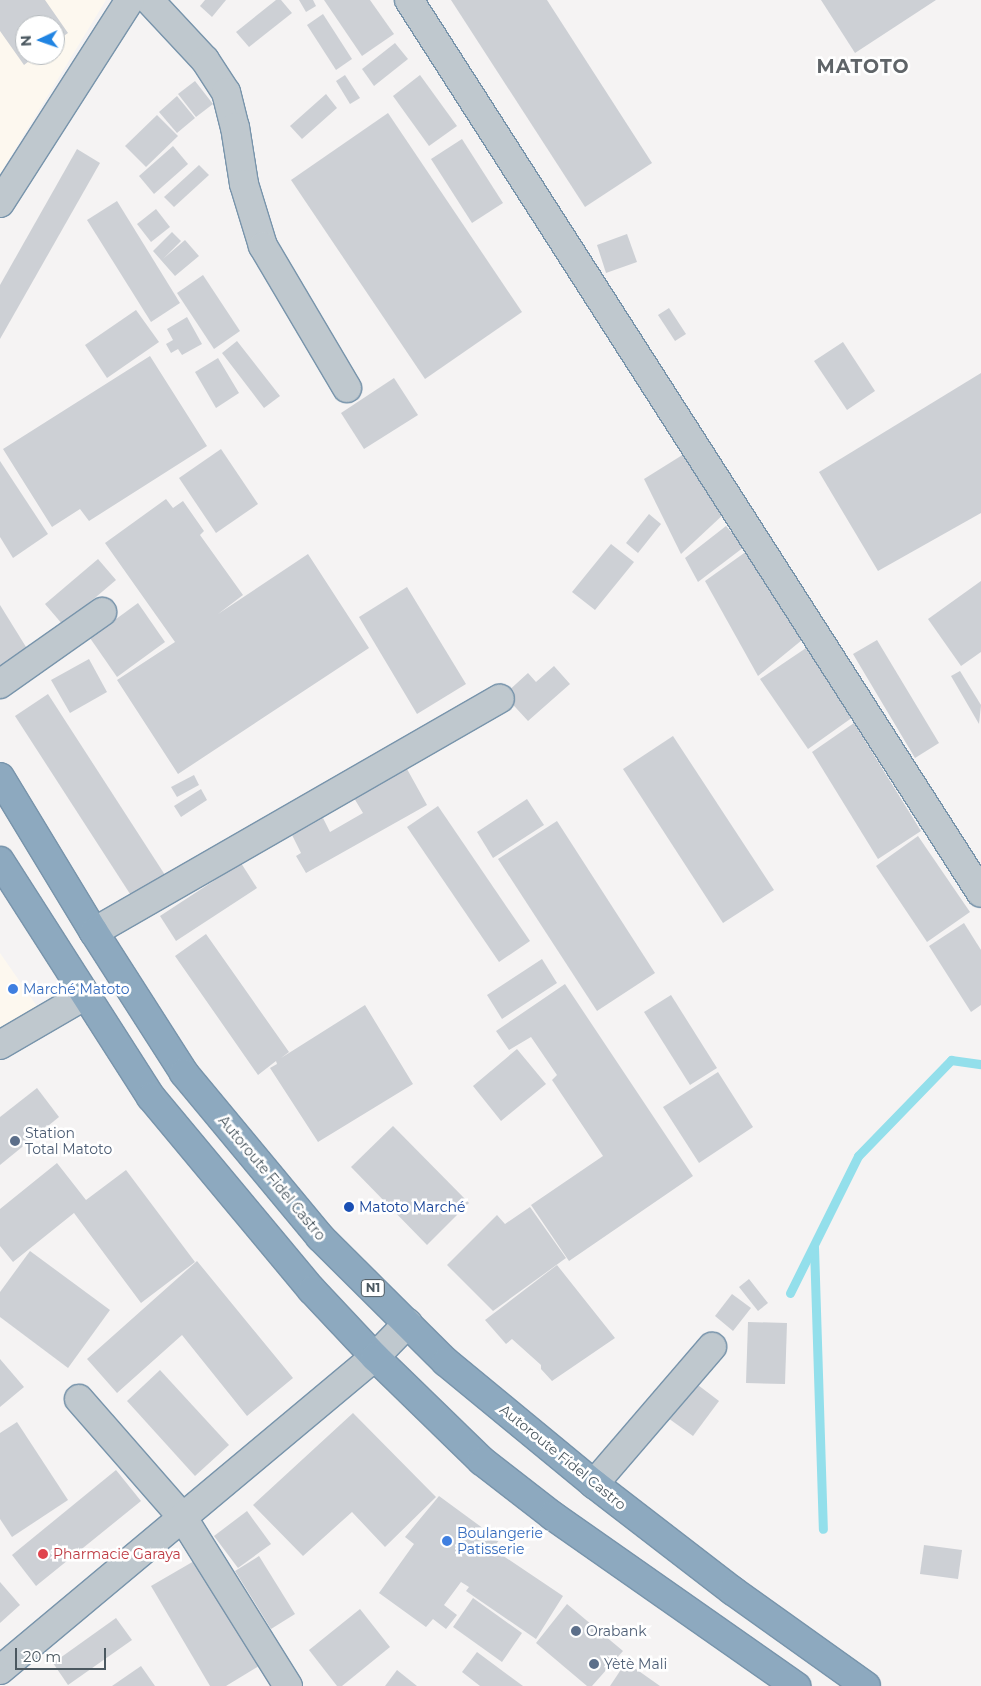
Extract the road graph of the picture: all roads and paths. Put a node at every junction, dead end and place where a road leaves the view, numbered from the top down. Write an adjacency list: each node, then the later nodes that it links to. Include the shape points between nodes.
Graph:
1 (130, 0): 4 (street)
2 (149, 0): 5 (street, via 205,60 226,92 244,184 262,246)
3 (409, 0): 11 (street)
4 (0, 203)
5 (347, 388)
6 (102, 612): 7 (street)
7 (0, 684)
8 (500, 699): 12 (street)
9 (0, 777): 12 (highway, Autoroute Fidel Castro / N1)
10 (0, 861): 13 (highway)
11 (981, 893)
12 (94, 932): 15 (highway, Autoroute Fidel Castro / N1, via 184,1073 320,1237)
13 (86, 995): 14 (street); 17 (highway, via 151,1097 312,1290)
14 (0, 1045)
15 (408, 1323): 17 (street); 19 (highway, Autoroute Fidel Castro / N1, via 446,1362)
16 (712, 1347): 19 (street)
17 (375, 1357): 20 (street); 23 (highway, via 482,1461 553,1516)
18 (79, 1399): 20 (street)
19 (594, 1484): 24 (highway, Autoroute Fidel Castro / N1, via 733,1591)
20 (182, 1518): 21 (street); 22 (street)
21 (0, 1670)
22 (288, 1686)
23 (796, 1686)
24 (866, 1686)

